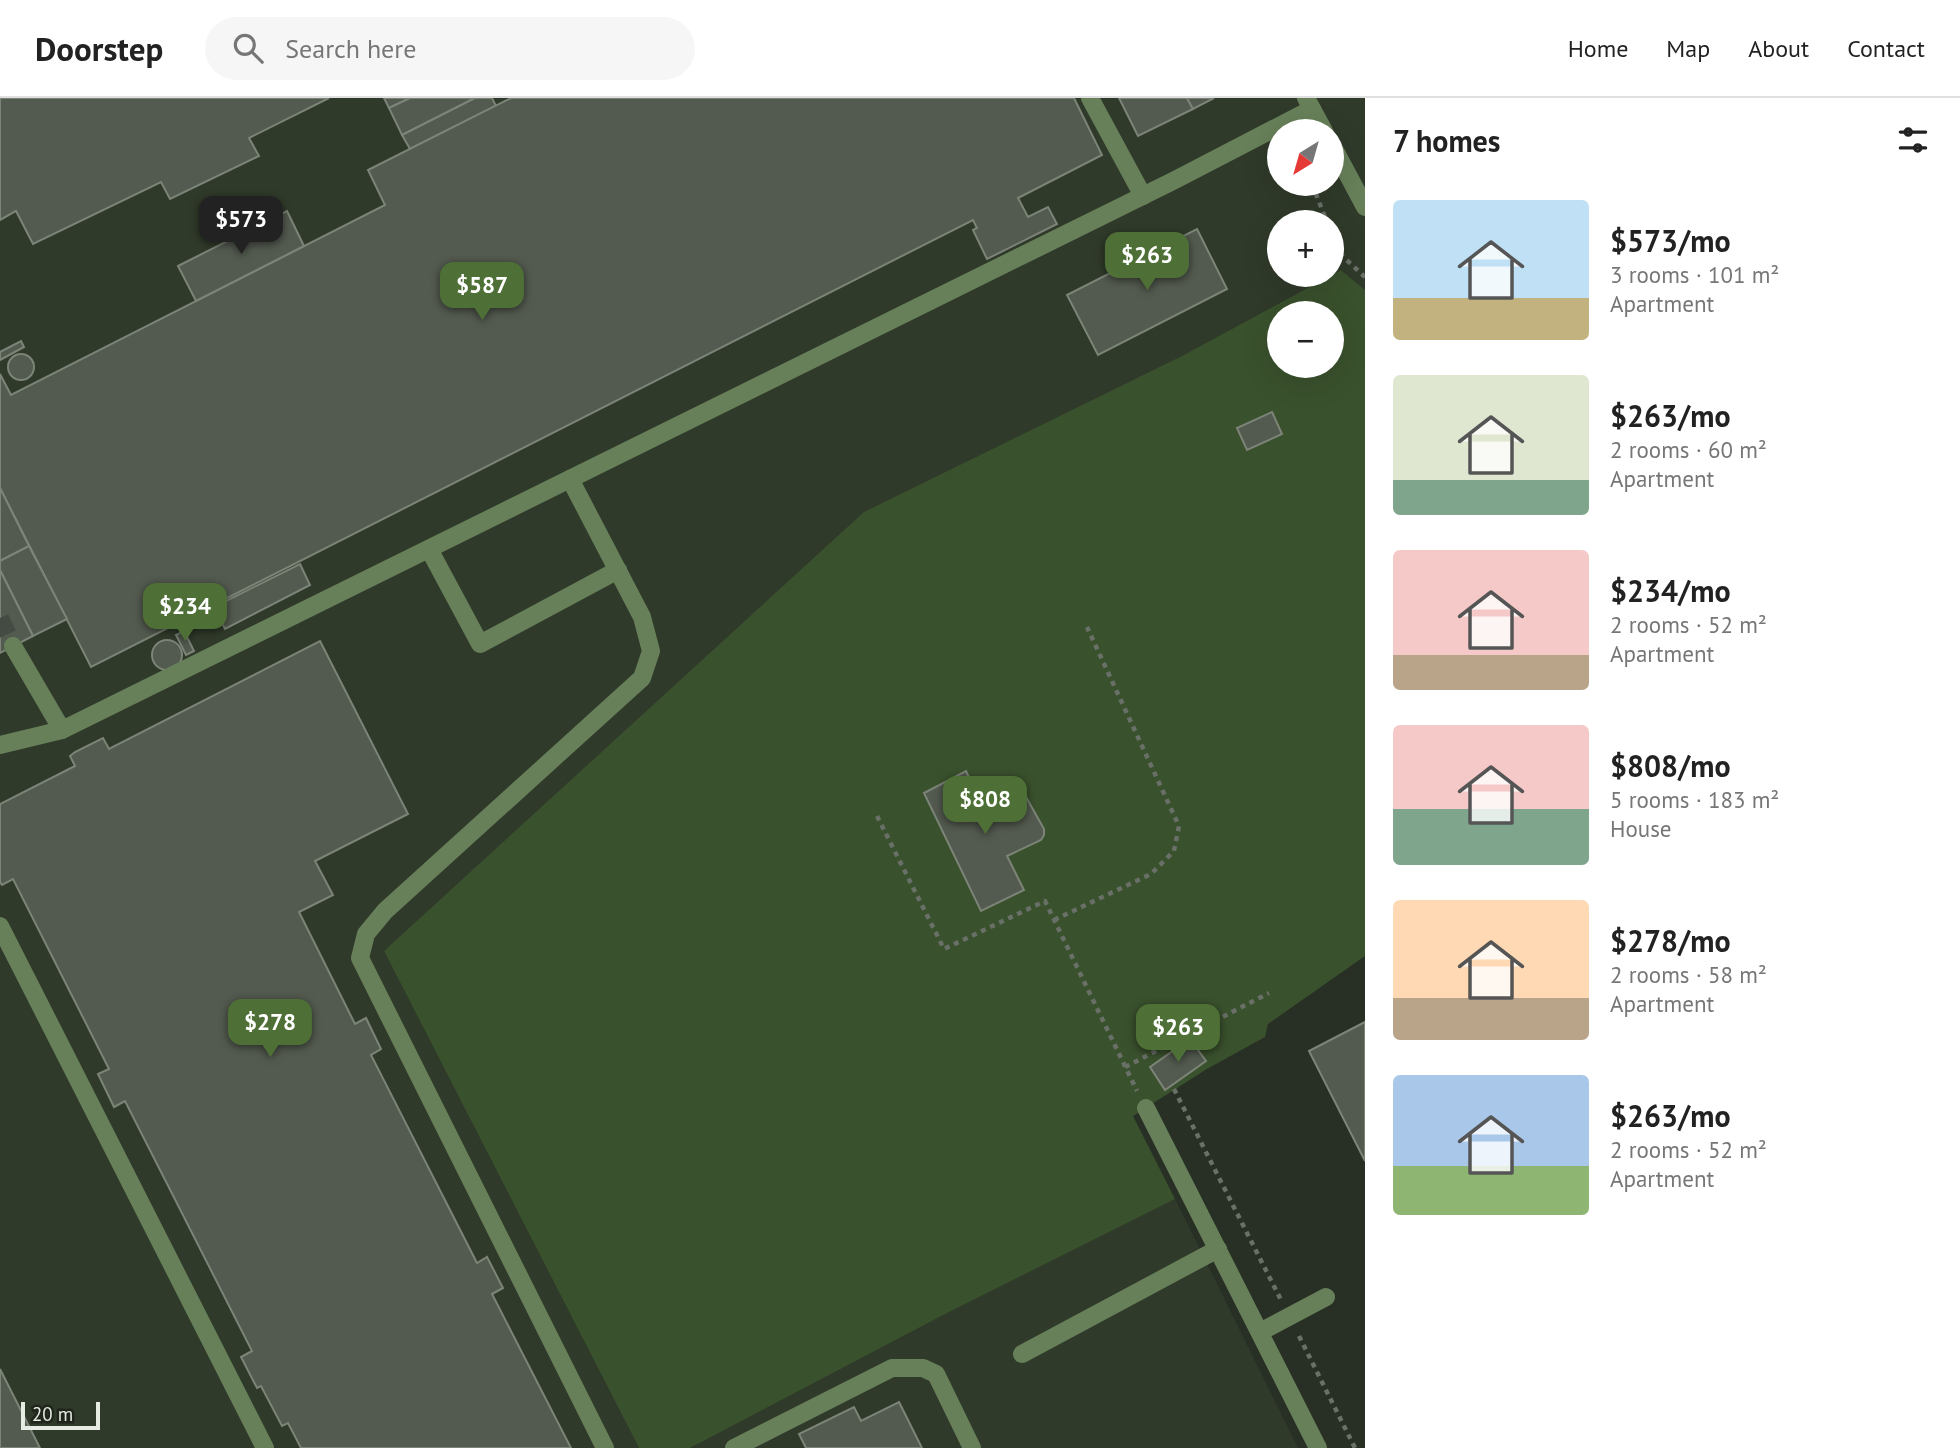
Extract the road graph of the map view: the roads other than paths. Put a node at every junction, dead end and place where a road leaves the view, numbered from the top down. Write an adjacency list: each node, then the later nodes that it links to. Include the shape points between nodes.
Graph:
1 (1090, 98): 4 (lane)
2 (1309, 104): 4 (lane)
3 (1344, 168): 5 (lane)
4 (1143, 196): 6 (lane)
5 (1365, 207)
6 (570, 479): 7 (lane); 8 (lane)
7 (429, 549): 8 (lane, via 480,644); 10 (lane)
8 (618, 570): 19 (lane, via 642,617 650,651 642,678 386,911 366,934 360,958)
9 (13, 646): 10 (lane)
10 (62, 730): 11 (lane)
11 (0, 745)
12 (0, 926): 18 (lane)
13 (1146, 1108): 14 (lane)
14 (1218, 1250): 16 (lane); 17 (lane)
15 (1326, 1297): 16 (lane)
16 (1260, 1332): 22 (lane)
17 (1022, 1354)
18 (265, 1448)
19 (605, 1448)
20 (734, 1448): 21 (lane, via 892,1368 923,1368 936,1374)
21 (972, 1448)
22 (1318, 1448)

